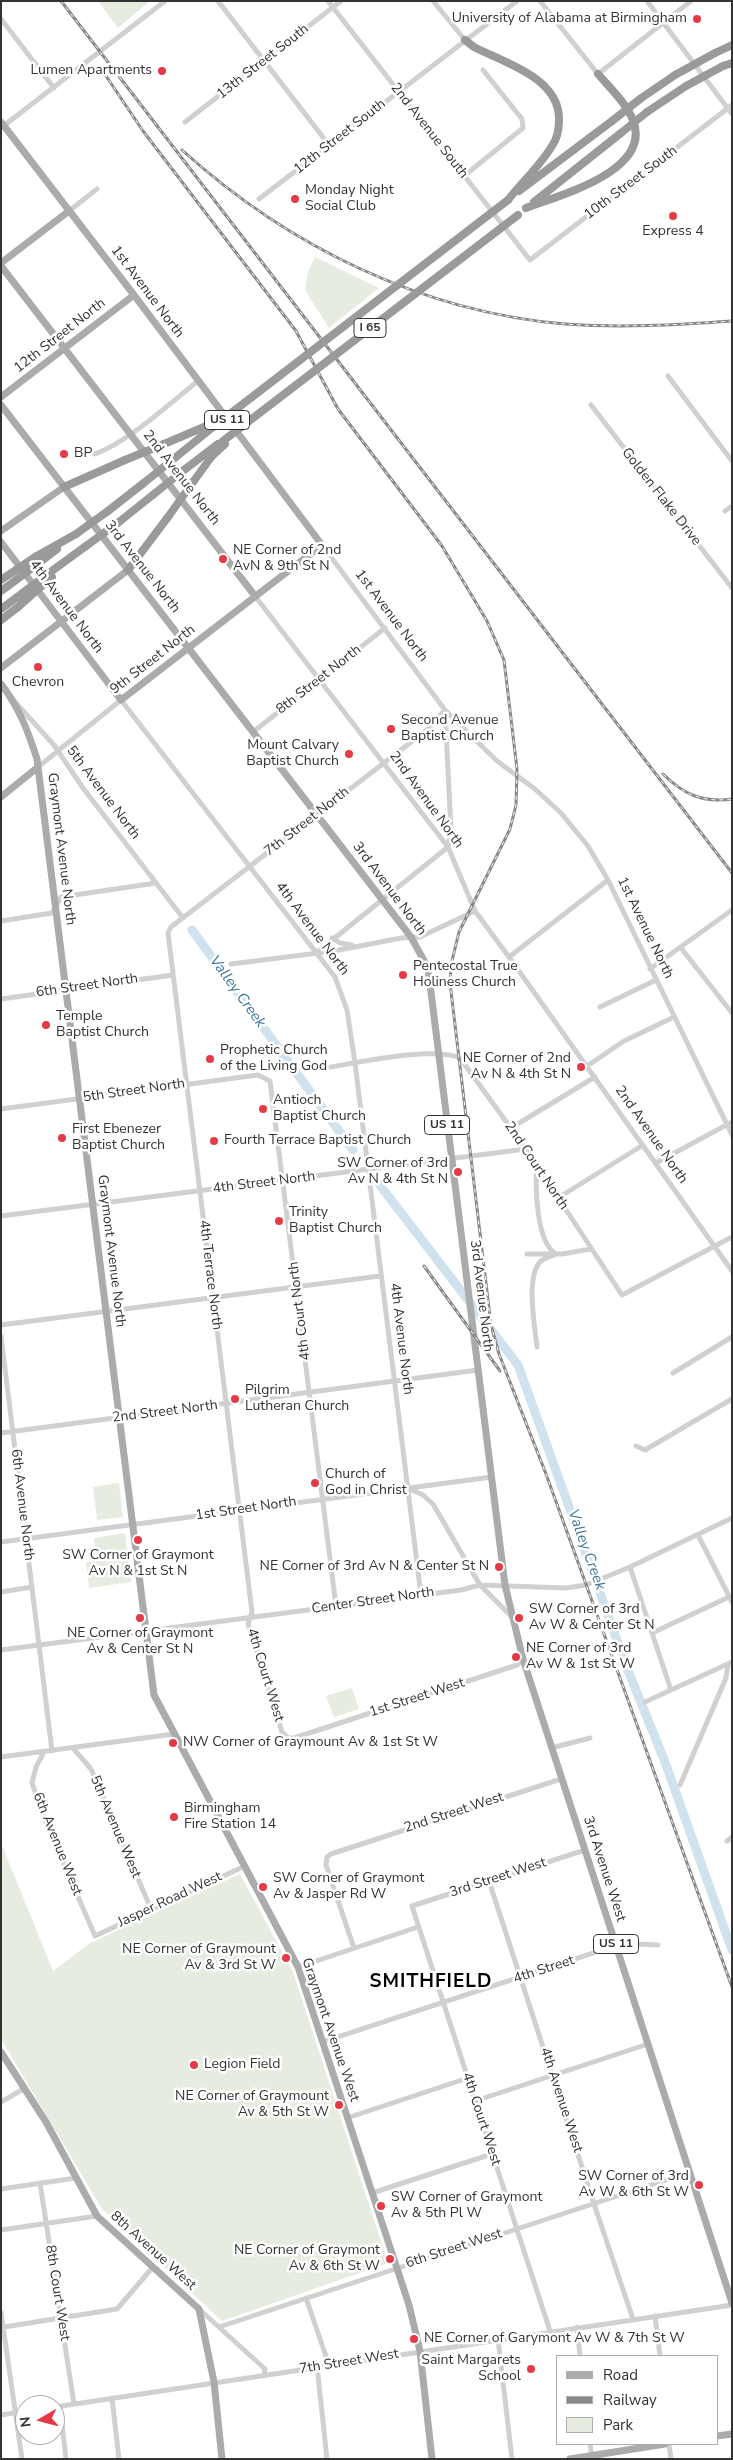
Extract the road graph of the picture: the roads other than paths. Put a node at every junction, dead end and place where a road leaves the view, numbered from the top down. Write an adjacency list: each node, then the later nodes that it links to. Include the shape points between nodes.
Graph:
1 (165, 1): 19 (street)
2 (218, 1): 15 (street)
3 (328, 1): 10 (street, 2nd Avenue South)
4 (341, 1): 10 (street, 13th Street South)
5 (433, 1): 13 (street)
6 (517, 1): 13 (street, 12th Street South)
7 (540, 1): 18 (street)
8 (647, 1): 12 (street)
9 (691, 1): 12 (street)
10 (333, 8): 15 (street, 13th Street South); 20 (street, 2nd Avenue South)
11 (1, 19): 19 (street)
12 (664, 23): 18 (street); 21 (street)
13 (465, 40): 20 (street, 12th Street South); 29 (highway, via 538,80 557,103 559,125 554,143)
14 (732, 45): 29 (highway, I 65, bridge, via 675,75 640,99)
15 (264, 61): 23 (street, 13th Street South); 25 (street)
16 (729, 65): 30 (highway, I 65, bridge, via 686,86 647,112)
17 (483, 70): 26 (street, via 522,118 523,128)
18 (598, 74): 30 (highway, via 633,120 636,135 630,154 616,169 602,177)
19 (54, 88): 24 (street)
20 (398, 92): 25 (street, 12th Street South); 26 (street, 2nd Avenue South)
21 (730, 107): 22 (street); 32 (street, 10th Street South)
22 (732, 114)
23 (185, 122)
24 (2, 125): 31 (main road, 1st Avenue North / US 11)
25 (329, 145): 28 (street, 12th Street South)
26 (464, 176): 32 (street, 2nd Avenue South)
27 (97, 190): 31 (street)
28 (259, 199)
29 (508, 200): 41 (highway, I 65, bridge)
30 (526, 208): 43 (highway, I 65, bridge)
31 (69, 211): 33 (main road); 34 (main road, 1st Avenue North / US 11)
32 (530, 260)
33 (1, 264): 35 (main road, 2nd Avenue North)
34 (134, 295): 35 (main road, 12th Street North); 37 (main road, 1st Avenue North / US 11)
35 (65, 348): 38 (main road, 12th Street North); 42 (main road, 2nd Avenue North)
36 (668, 376): 45 (street)
37 (198, 381): 42 (street); 51 (main road, 1st Avenue North / US 11)
38 (1, 397)
39 (1, 405): 46 (main road, 3rd Avenue North / US 11)
40 (591, 406): 56 (street, Golden Flake Drive)
41 (212, 425): 46 (highway, bridge); 52 (highway, bridge, via 108,511)
42 (130, 433): 44 (street, via 103,451); 58 (main road, 2nd Avenue North)
43 (224, 442): 53 (highway, bridge); 54 (highway, I 65, bridge)
44 (90, 452)
45 (732, 461)
46 (64, 487): 49 (main road); 53 (main road, 3rd Avenue North / US 11)
47 (732, 506): 48 (street)
48 (725, 512)
49 (1, 531)
50 (1, 542): 61 (main road, 4th Avenue North)
51 (322, 545): 58 (main road, 9th Street North); 62 (street, 1st Avenue North)
52 (38, 559): 55 (highway, bridge); 57 (highway, bridge)
53 (128, 570): 61 (main road); 63 (main road, 3rd Avenue North / US 11)
54 (51, 575): 59 (highway, I 65, bridge); 60 (highway, bridge)
55 (1, 580)
56 (732, 588)
57 (4, 589)
58 (256, 596): 63 (main road, 9th Street North); 65 (street, 2nd Avenue North)
59 (1, 609)
60 (1, 620)
61 (61, 622): 64 (main road); 68 (main road, 4th Avenue North)
62 (385, 628): 65 (street, 8th Street North); 69 (street, 1st Avenue North)
63 (188, 648): 68 (main road, 9th Street North); 70 (main road, 3rd Avenue North / US 11)
64 (1, 668)
65 (319, 679): 70 (street, 8th Street North); 72 (street, 2nd Avenue North)
66 (1, 684): 67 (main road, 5th Avenue North)
67 (13, 699): 71 (street, 5th Avenue North, via 39,727); 73 (main road, Graymont Avenue North, via 25,722)
68 (121, 700): 71 (street, 9th Street North); 77 (street, 4th Avenue North)
69 (445, 710): 72 (street, 7th Street North, via 428,729); 76 (street, via 451,830); 78 (street, 1st Avenue North, via 497,761 536,789 561,813 588,846)
70 (253, 732): 75 (main road, 3rd Avenue North / US 11)
71 (56, 752): 73 (street, 9th Street North); 79 (street, 5th Avenue North)
72 (384, 763): 75 (street, 7th Street North); 76 (street, 2nd Avenue North)
73 (38, 767): 74 (main road, 9th Street North); 81 (main road, Graymont Avenue North)
74 (1, 797)
75 (317, 815): 77 (street, 7th Street North); 80 (main road, 3rd Avenue North / US 11)
76 (448, 847): 80 (street); 83 (street, 2nd Avenue North)
77 (250, 867): 84 (street, 7th Street North); 91 (street, 4th Avenue North)
78 (608, 880): 92 (street); 94 (street, 1st Avenue North)
79 (156, 882): 81 (street, via 61,897); 84 (street, 5th Avenue North)
80 (382, 898): 87 (main road, 3rd Avenue North / US 11); 88 (street)
81 (56, 908): 85 (street, via 52,913); 97 (main road, Graymont Avenue North)
82 (732, 910): 90 (street)
83 (475, 911): 87 (street, via 430,934); 92 (street, 2nd Avenue North)
84 (183, 918): 86 (street, 7th Street North)
85 (1, 921)
86 (168, 933): 95 (street, 4th Terrace North)
87 (411, 937): 89 (street); 102 (main road, 3rd Avenue North / US 11, via 428,968)
88 (332, 938): 89 (street, via 346,945); 91 (street)
89 (360, 946): 91 (street)
90 (681, 948): 94 (street); 100 (street)
91 (316, 953): 93 (street); 103 (street, 4th Avenue North, via 335,977 343,994)
92 (510, 957): 104 (street, 2nd Avenue North)
93 (231, 964)
94 (650, 969): 96 (street, 1st Avenue North)
95 (173, 975): 97 (street, 6th Street North); 108 (street, 4th Terrace North)
96 (656, 980): 99 (street); 101 (street, 1st Avenue North)
97 (66, 988): 98 (street, 6th Street North); 109 (main road, Graymont Avenue North)
98 (1, 998)
99 (600, 1006)
100 (732, 1013)
101 (674, 1017): 104 (street, via 624,1041); 111 (street, 1st Avenue North)
102 (438, 1053): 103 (street); 112 (street, 2nd Court North, via 460,1058); 116 (main road, 3rd Avenue North / US 11)
103 (355, 1063): 105 (street); 119 (street, 4th Avenue North)
104 (587, 1066): 107 (street, 2nd Avenue North)
105 (324, 1068)
106 (266, 1078): 108 (street, 5th Street North, via 258,1075); 120 (street, 4th Court North, via 271,1083)
107 (595, 1078): 112 (street); 114 (street, 2nd Avenue North)
108 (187, 1084): 109 (street, 5th Street North); 121 (street, 4th Terrace North)
109 (80, 1098): 110 (street, 5th Street North); 123 (main road, Graymont Avenue North)
110 (1, 1109)
111 (729, 1124): 113 (street, 1st Avenue North); 117 (street)
112 (511, 1128): 115 (street, 2nd Court North)
113 (732, 1135)
114 (643, 1145): 117 (street, 2nd Avenue North); 122 (street)
115 (526, 1149): 116 (street, 4th Street North); 118 (street, 2nd Court North)
116 (451, 1158): 119 (street, 4th Street North); 139 (main road, 3rd Avenue North / US 11)
117 (656, 1163): 126 (street, 2nd Avenue North)
118 (536, 1165): 122 (street, 2nd Court North); 129 (street, via 542,1235 549,1250)
119 (368, 1168): 120 (street, 4th Street North); 131 (street, 4th Avenue North)
120 (283, 1180): 121 (street, 4th Street North); 132 (street, 4th Court North)
121 (200, 1191): 123 (street, 4th Street North); 133 (street, 4th Terrace North)
122 (558, 1198): 127 (street, 2nd Court North)
123 (93, 1205): 124 (street, 4th Street North); 134 (main road, Graymont Avenue North)
124 (1, 1216)
125 (732, 1237): 126 (street)
126 (715, 1246): 127 (street, 2nd Court North, via 622,1295); 130 (street, 2nd Avenue North)
127 (591, 1249): 129 (street)
128 (527, 1254): 129 (street)
129 (556, 1254): 138 (street, via 541,1261 534,1274 532,1299)
130 (732, 1272)
131 (380, 1276): 132 (street); 141 (street, 4th Avenue North)
132 (297, 1286): 133 (street); 142 (street, 4th Court North)
133 (213, 1298): 134 (street); 144 (street, 4th Terrace North)
134 (106, 1312): 135 (street); 145 (main road, Graymont Avenue North)
135 (1, 1325)
136 (1, 1336): 146 (street, 6th Avenue North)
137 (732, 1337): 140 (street)
138 (537, 1346)
139 (478, 1370): 141 (street, 2nd Street North); 149 (main road, 3rd Avenue North / US 11)
140 (673, 1373)
141 (394, 1382): 142 (street, 2nd Street North); 150 (street, 4th Avenue North)
142 (310, 1393): 144 (street, 2nd Street North); 151 (street, 4th Court North)
143 (731, 1401): 148 (street, via 645,1450)
144 (226, 1404): 145 (street, 2nd Street North); 152 (street, 4th Terrace North)
145 (119, 1418): 146 (street, 2nd Street North); 154 (main road, Graymont Avenue North)
146 (13, 1432): 147 (street, 2nd Street North); 156 (street, 6th Avenue North)
147 (1, 1433)
148 (636, 1446)
149 (492, 1477): 150 (street, 1st Street North); 160 (main road, 3rd Avenue North / US 11)
150 (407, 1488): 151 (street, 1st Street North); 159 (street, via 423,1495 438,1510); 163 (street, 4th Avenue North)
151 (323, 1499): 152 (street, 1st Street North); 165 (street, 4th Court North)
152 (239, 1510): 154 (street, 1st Street North); 167 (street, 4th Terrace North, via 252,1612)
153 (732, 1518): 155 (street, Center Street North)
154 (132, 1524): 156 (street, 1st Street North); 168 (main road, Graymont Avenue North)
155 (698, 1534): 158 (street, Center Street North); 164 (street)
156 (26, 1538): 157 (street, 1st Street North); 161 (street, 6th Avenue North)
157 (1, 1542)
158 (630, 1567): 160 (street, Center Street North, via 589,1584 566,1588); 169 (street)
159 (480, 1585): 160 (street, Center Street North); 163 (street, Center Street North); 166 (street)
160 (505, 1585): 166 (main road, 3rd Avenue West / US 11)
161 (32, 1587): 162 (street); 170 (street, 6th Avenue North)
162 (1, 1592)
163 (422, 1595): 165 (street, Center Street North)
164 (730, 1600): 169 (street)
165 (336, 1606): 167 (street, Center Street North)
166 (511, 1616): 172 (main road, 3rd Avenue West / US 11)
167 (249, 1618): 168 (street, Center Street North); 176 (street, 4th Court West, via 248,1624 282,1732 288,1738)
168 (146, 1631): 170 (street, Center Street North); 177 (main road, Graymont Avenue West, via 154,1695)
169 (652, 1633): 174 (street)
170 (39, 1645): 171 (street, Center Street North); 181 (street, 6th Avenue North)
171 (1, 1650)
172 (523, 1659): 176 (street, 1st Street West, via 516,1665); 180 (main road, 3rd Avenue West / US 11)
173 (730, 1663): 174 (street); 185 (street)
174 (671, 1690): 175 (street)
175 (645, 1702)
176 (310, 1733)
177 (174, 1734): 179 (street); 189 (main road, Graymont Avenue West)
178 (590, 1738): 180 (street)
179 (73, 1748): 181 (street); 192 (street, 5th Avenue West, via 91,1769)
180 (551, 1748): 184 (main road, 3rd Avenue West / US 11)
181 (52, 1750): 182 (street)
182 (44, 1752): 183 (street); 194 (street, 6th Avenue West, via 32,1783)
183 (1, 1757)
184 (561, 1779): 188 (main road, 3rd Avenue West / US 11); 197 (street, 2nd Street West, via 330,1854 326,1865)
185 (680, 1785)
186 (732, 1837): 187 (street)
187 (727, 1841)
188 (585, 1850): 190 (street, 3rd Street West); 195 (main road, 3rd Avenue West / US 11)
189 (244, 1866): 192 (street, Jasper Road West); 198 (main road, Graymont Avenue West)
190 (489, 1881): 191 (street, 3rd Street West); 199 (street, 4th Avenue West)
191 (412, 1906): 193 (street, 4th Court West)
192 (151, 1909): 194 (street, Jasper Road West)
193 (418, 1927): 197 (street); 200 (street, 4th Court West)
194 (95, 1936)
195 (616, 1943): 196 (street); 199 (street, 4th Street); 202 (main road, 3rd Avenue West / US 11)
196 (658, 1945)
197 (354, 1948): 198 (street)
198 (298, 1967): 201 (main road, Graymont Avenue West)
199 (521, 1977): 200 (street, 4th Street); 204 (street, 4th Avenue West)
200 (443, 2002): 201 (street, 4th Street); 205 (street, 4th Court West)
201 (322, 2042): 209 (main road, Graymont Avenue West)
202 (648, 2044): 204 (street); 211 (main road, 3rd Avenue West / US 11)
203 (1, 2052): 206 (main road, 8th Avenue West)
204 (553, 2076): 207 (street); 216 (street, 4th Avenue West)
205 (468, 2078): 207 (street, 4th Court West); 209 (street)
206 (25, 2088): 208 (street); 212 (main road, 8th Avenue West)
207 (475, 2101): 210 (street, 4th Court West)
208 (1, 2102)
209 (347, 2118): 215 (main road, Graymont Avenue West)
210 (492, 2154): 215 (street); 219 (street, 4th Court West)
211 (690, 2172): 216 (street, 6th Street West); 224 (main road, 3rd Avenue West / US 11)
212 (76, 2178): 213 (street); 217 (main road, 8th Avenue West)
213 (40, 2183): 214 (street); 218 (street, 8th Court West)
214 (1, 2189)
215 (372, 2193): 222 (main road, Graymont Avenue West)
216 (594, 2204): 219 (street, 6th Street West); 229 (street, 4th Avenue West)
217 (97, 2216): 218 (street); 221 (main road, 8th Avenue West)
218 (46, 2224): 220 (street); 228 (street, 8th Court West)
219 (516, 2229): 222 (street, 6th Street West); 233 (street, 4th Court West)
220 (1, 2230)
221 (152, 2267): 225 (main road, 8th Avenue West); 228 (street, via 117,2310)
222 (397, 2268): 223 (street, 6th Street West); 236 (main road, Graymont Avenue West)
223 (306, 2298): 230 (street, 6th Street West); 239 (street)
224 (732, 2304): 227 (street, 7th Street West)
225 (199, 2309): 230 (street); 242 (main road, 8th Avenue West)
226 (1, 2312): 231 (street)
227 (655, 2316): 229 (street, 7th Street West); 238 (street)
228 (60, 2318): 231 (street); 245 (street, 8th Court West)
229 (633, 2319): 232 (street, 7th Street West)
230 (219, 2326): 241 (street, via 265,2370)
231 (4, 2327): 234 (street)
232 (577, 2327): 233 (street, 7th Street West); 237 (street)
233 (550, 2331): 235 (street, 7th Street West)
234 (3, 2338): 244 (street)
235 (498, 2339): 236 (street, 7th Street West); 262 (street)
236 (420, 2351): 239 (street, 7th Street West); 261 (main road, Graymont Avenue West)
237 (580, 2355)
238 (660, 2355)
239 (329, 2365): 240 (street, 7th Street West)
240 (317, 2366): 241 (street, 7th Street West); 260 (street)
241 (264, 2375): 242 (street, 7th Street West)
242 (214, 2382): 243 (street, 7th Street West); 259 (main road, 8th Avenue West)
243 (112, 2398): 245 (street, 7th Street West); 258 (street)
244 (15, 2401)
245 (74, 2404): 246 (street, 7th Street West)
246 (65, 2405)
247 (15, 2412): 248 (street)
248 (1, 2415)
249 (732, 2434): 250 (main road)
250 (718, 2436)
251 (21, 2445): 256 (street)
252 (64, 2445): 257 (street)
253 (659, 2445): 255 (main road)
254 (669, 2445): 264 (street)
255 (592, 2457): 263 (main road)
256 (22, 2459)
257 (66, 2459)
258 (119, 2459)
259 (222, 2459)
260 (327, 2459)
261 (432, 2459)
262 (512, 2459)
263 (570, 2459)
264 (671, 2459)

